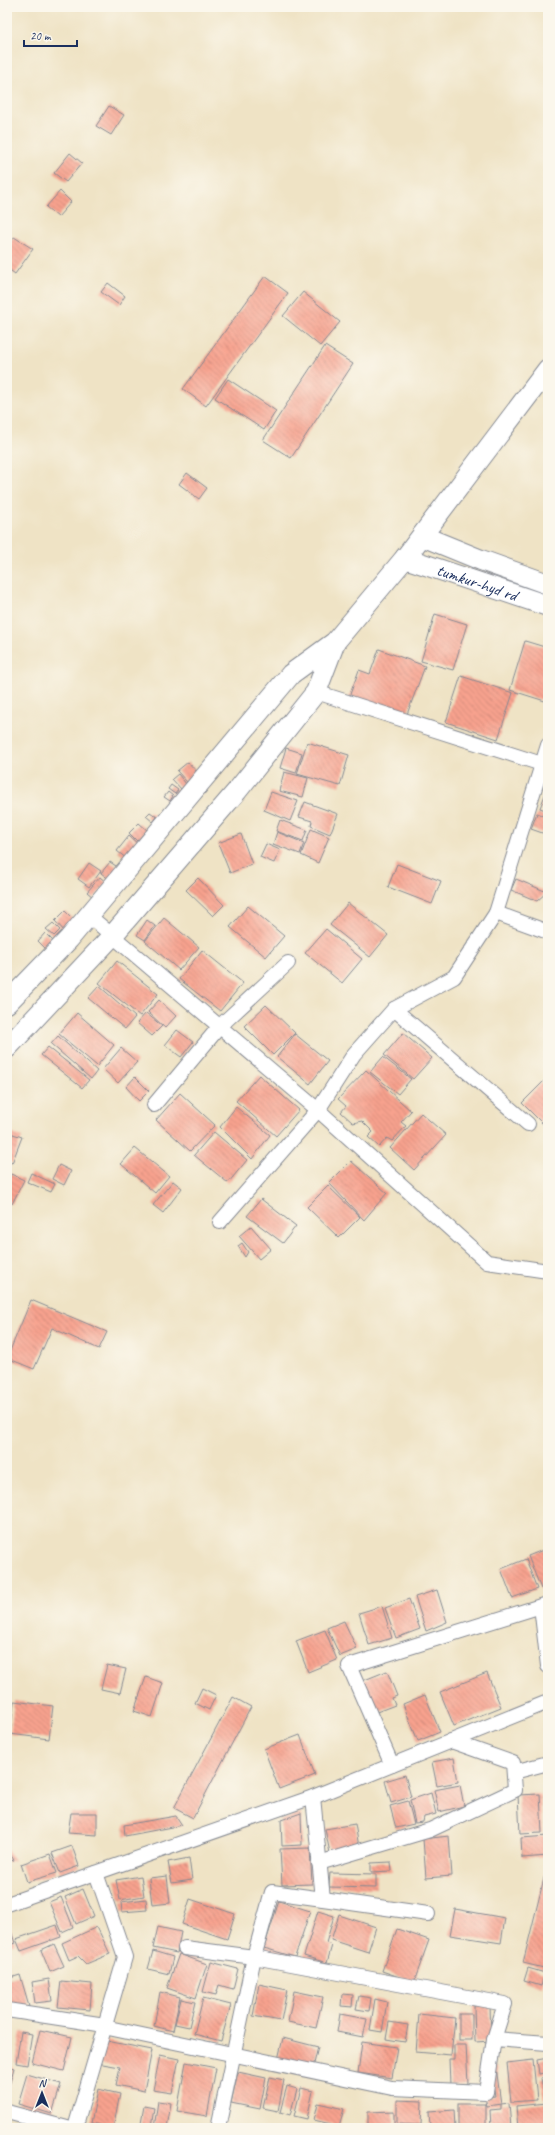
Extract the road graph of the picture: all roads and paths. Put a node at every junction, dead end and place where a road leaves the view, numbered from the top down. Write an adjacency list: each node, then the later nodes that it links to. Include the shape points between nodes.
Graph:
1 (548, 369): 2 (main road)
2 (422, 536): 3 (main road); 4 (main road, tumkur-hyd rd)
3 (405, 558): 5 (main road, tumkur-hyd rd); 6 (main road)
4 (548, 584)
5 (548, 606)
6 (336, 642): 7 (main road); 11 (main road, via 291,674)
7 (316, 692): 9 (street); 13 (main road, via 237,791)
8 (548, 745): 9 (street)
9 (545, 765): 10 (street)
10 (496, 913): 12 (street); 16 (street, via 454,977)
11 (88, 915): 13 (street); 15 (main road, via 69,939)
12 (548, 932)
13 (113, 935): 17 (street); 18 (main road)
14 (288, 963): 17 (street)
15 (7, 1003)
16 (394, 1009): 20 (street, via 354,1054); 21 (street)
17 (220, 1026): 19 (street); 20 (street)
18 (7, 1048)
19 (154, 1105)
20 (318, 1110): 22 (street); 23 (street, via 487,1262)
21 (528, 1124)
22 (220, 1222)
23 (548, 1271)
24 (545, 1605): 25 (street); 29 (street, via 349,1666)
25 (548, 1666)
26 (548, 1702): 27 (street)
27 (451, 1741): 29 (street); 30 (street, via 513,1763)
28 (548, 1764): 30 (street)
29 (392, 1765): 31 (street)
30 (514, 1772): 32 (street, via 515,1790 430,1830)
31 (312, 1797): 32 (street); 33 (street)
32 (319, 1863): 34 (street)
33 (96, 1873): 35 (street); 40 (street, via 125,1957)
34 (323, 1900): 36 (street); 38 (street, via 272,1892)
35 (7, 1904)
36 (428, 1914)
37 (185, 1948): 38 (street)
38 (254, 1957): 41 (street, via 505,2004); 43 (street)
39 (7, 2010): 40 (street)
40 (105, 2026): 43 (street); 46 (street)
41 (494, 2039): 42 (street); 43 (street, via 486,2092 392,2088)
42 (548, 2043)
43 (234, 2054): 47 (street)
44 (7, 2112): 45 (street)
45 (67, 2128)
46 (75, 2128)
47 (218, 2128)

